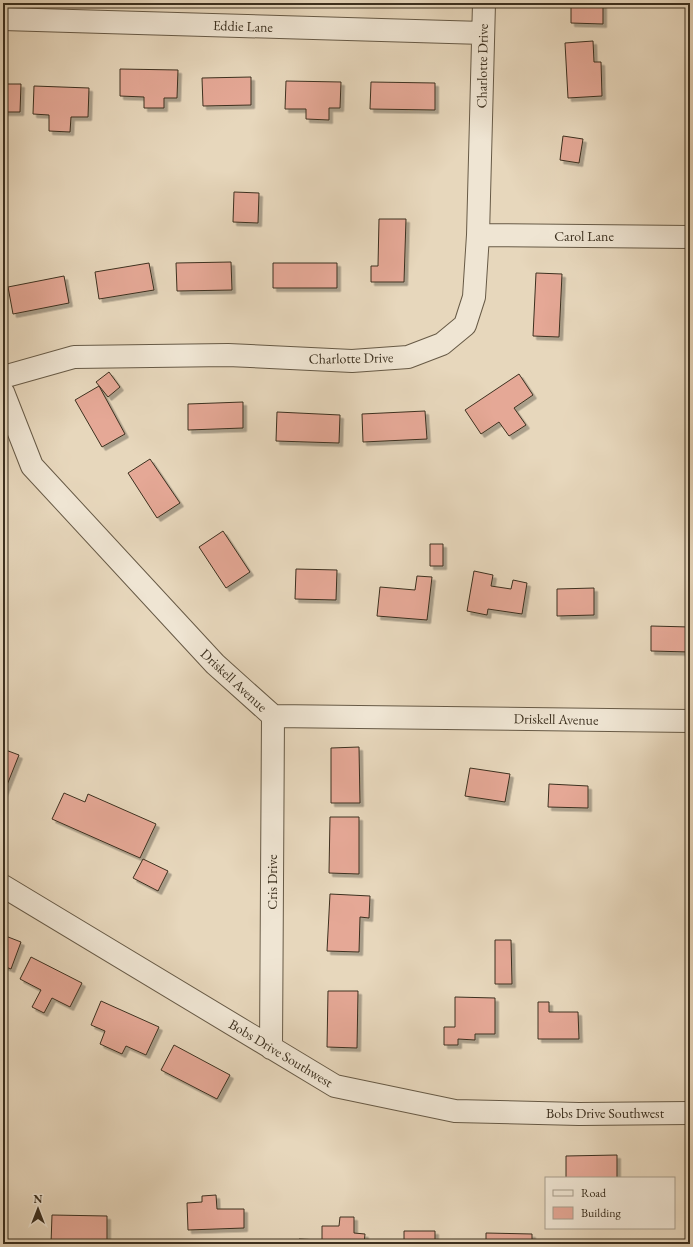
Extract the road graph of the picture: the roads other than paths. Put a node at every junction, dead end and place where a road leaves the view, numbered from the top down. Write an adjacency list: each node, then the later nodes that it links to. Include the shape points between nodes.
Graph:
1 (484, 3): 3 (street, Charlotte Drive)
2 (3, 19): 3 (street, Eddie Lane)
3 (483, 33): 4 (street, Charlotte Drive)
4 (478, 235): 5 (street, Carol Lane); 6 (street, Charlotte Drive, via 474,297 465,325 442,344 408,357 352,361 228,356 74,358)
5 (690, 237)
6 (3, 377)
7 (3, 392): 8 (street, Driskell Avenue, via 32,466 215,664)
8 (273, 716): 9 (street, Driskell Avenue); 11 (street, Cris Drive)
9 (690, 721)
10 (3, 886): 11 (street, Bobs Drive Southwest)
11 (271, 1048): 12 (street, Bobs Drive Southwest, via 335,1086 455,1111)
12 (690, 1113)

